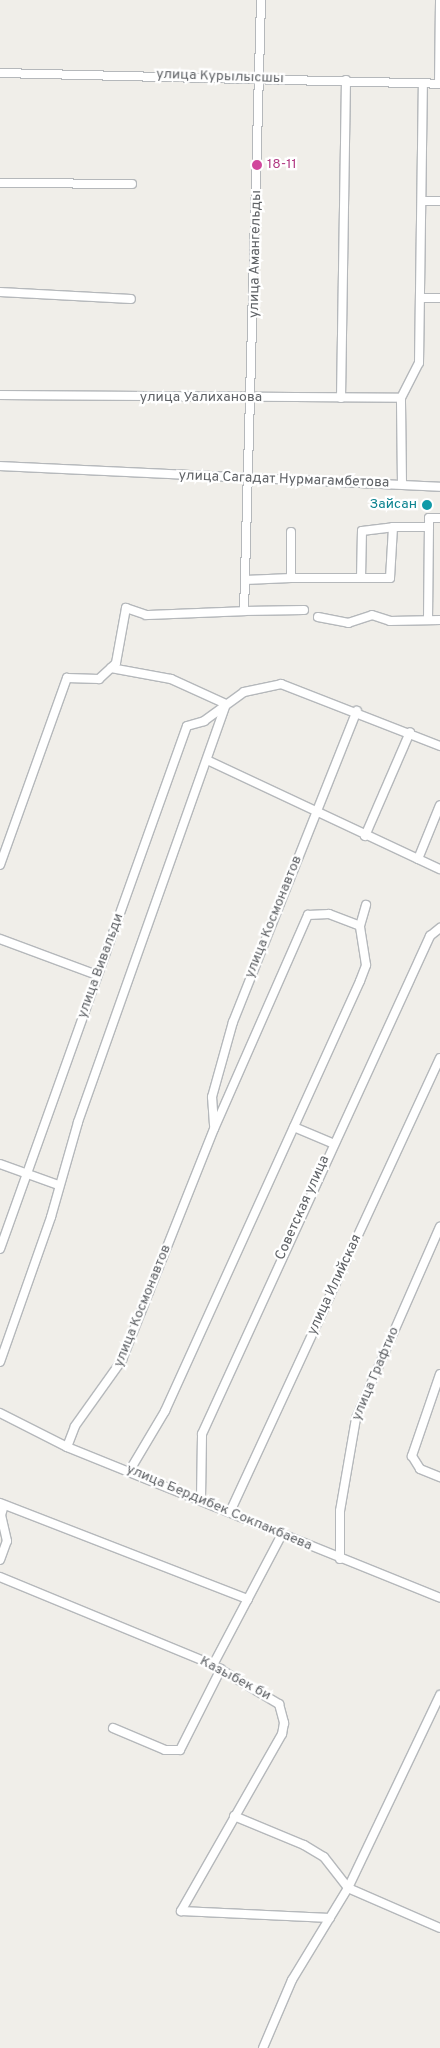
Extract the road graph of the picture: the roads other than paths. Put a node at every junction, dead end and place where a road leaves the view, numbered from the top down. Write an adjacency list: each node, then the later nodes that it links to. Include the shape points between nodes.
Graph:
1 (261, 0): 4 (street, улица Амангельды)
2 (440, 0): 7 (street)
3 (0, 73): 4 (street, улица Курылысшы)
4 (260, 78): 5 (street, улица Курылысшы); 17 (street, улица Амангельды)
5 (346, 80): 6 (street, улица Курылысшы); 18 (street)
6 (423, 83): 7 (street, улица Курылысшы); 10 (street)
7 (439, 84)
8 (0, 183): 9 (street)
9 (132, 184)
10 (422, 201): 11 (street); 13 (street)
11 (440, 201)
12 (0, 292): 15 (street)
13 (420, 298): 14 (street); 19 (street, via 419,363)
14 (440, 298)
15 (131, 299)
16 (0, 395): 17 (street, улица Уалиханова)
17 (252, 398): 18 (street, улица Уалиханова); 21 (street, улица Амангельды)
18 (341, 398): 19 (street, улица Уалиханова)
19 (401, 398): 22 (street)
20 (0, 466): 21 (street, улица Сагадат Нурмагамбетова, via 127,475)
21 (248, 478): 22 (street, улица Сагадат Нурмагамбетова); 30 (street, улица Амангельды)
22 (402, 484): 23 (street, улица Сагадат Нурмагамбетова)
23 (440, 487)
24 (440, 518): 25 (street, via 429,518)
25 (428, 527): 26 (street); 34 (street)
26 (392, 528): 29 (street, via 362,530); 29 (street, via 392,577)
27 (291, 532): 28 (street)
28 (291, 578): 29 (street); 30 (street)
29 (361, 578)
30 (245, 580): 32 (street, улица Амангельды)
31 (304, 610): 32 (street)
32 (244, 611): 36 (street, via 146,615 126,608 123,638)
33 (318, 617): 34 (street, via 348,623 372,615 390,621)
34 (428, 620): 35 (street)
35 (440, 620)
36 (111, 668): 37 (street, via 171,679); 46 (street, via 99,679 67,678)
37 (226, 704): 38 (street, via 244,692 281,684); 41 (street); 52 (street, улица Вивальди, via 204,721 187,726)
38 (357, 711): 39 (street); 43 (street, улица Космонавтов)
39 (410, 732): 40 (street); 44 (street)
40 (440, 746)
41 (207, 760): 43 (street); 59 (street)
42 (440, 805): 45 (street)
43 (316, 812): 44 (street); 55 (street, улица Космонавтов, via 233,1022 212,1097)
44 (365, 836): 45 (street)
45 (418, 859): 47 (street)
46 (0, 865)
47 (440, 869)
48 (366, 906): 49 (street)
49 (360, 926): 54 (street, via 366,965); 55 (street, улица Космонавтов, via 329,914 308,915)
50 (440, 928): 56 (street, Советская улица, via 430,936)
51 (0, 939): 52 (street)
52 (97, 975): 58 (street, улица Вивальди)
53 (440, 1058): 70 (street, улица Илийская)
54 (294, 1127): 56 (street); 66 (street, via 165,1411)
55 (214, 1129): 65 (street, улица Космонавтов, via 122,1360 75,1426)
56 (332, 1143): 68 (street, Советская улица, via 202,1434)
57 (0, 1164): 58 (street)
58 (28, 1173): 59 (street); 61 (street, улица Вивальди)
59 (58, 1185): 62 (street, via 51,1217)
60 (440, 1227): 72 (street, улица Графтио, via 356,1418 340,1511)
61 (0, 1249)
62 (0, 1362)
63 (440, 1374): 67 (street, via 414,1439 412,1456 420,1469)
64 (0, 1413): 65 (street, улица Бердибек Сокпакбаева)
65 (67, 1447): 66 (street, улица Бердибек Сокпакбаева)
66 (130, 1470): 68 (street, улица Бердибек Сокпакбаева)
67 (440, 1477)
68 (201, 1499): 70 (street, улица Бердибек Сокпакбаева)
69 (2, 1504): 73 (street, via 7,1541); 76 (street)
70 (230, 1512): 71 (street, улица Бердибек Сокпакбаева)
71 (282, 1534): 72 (street, улица Бердибек Сокпакбаева); 76 (street)
72 (340, 1559): 75 (street, улица Бердибек Сокпакбаева)
73 (0, 1560)
74 (0, 1577): 77 (street, Казыбек би)
75 (440, 1598)
76 (248, 1599): 77 (street)
77 (217, 1667): 79 (street, via 180,1750 164,1750); 80 (street, Казыбек би, via 279,1704 284,1723)
78 (440, 1695): 81 (street)
79 (113, 1728)
80 (234, 1816): 81 (street, via 304,1844 324,1857); 82 (street, Казыбек би, via 182,1911)
81 (348, 1888): 82 (street); 83 (street)
82 (330, 1918): 84 (street, via 292,1980)
83 (440, 1928)
84 (263, 2048)

